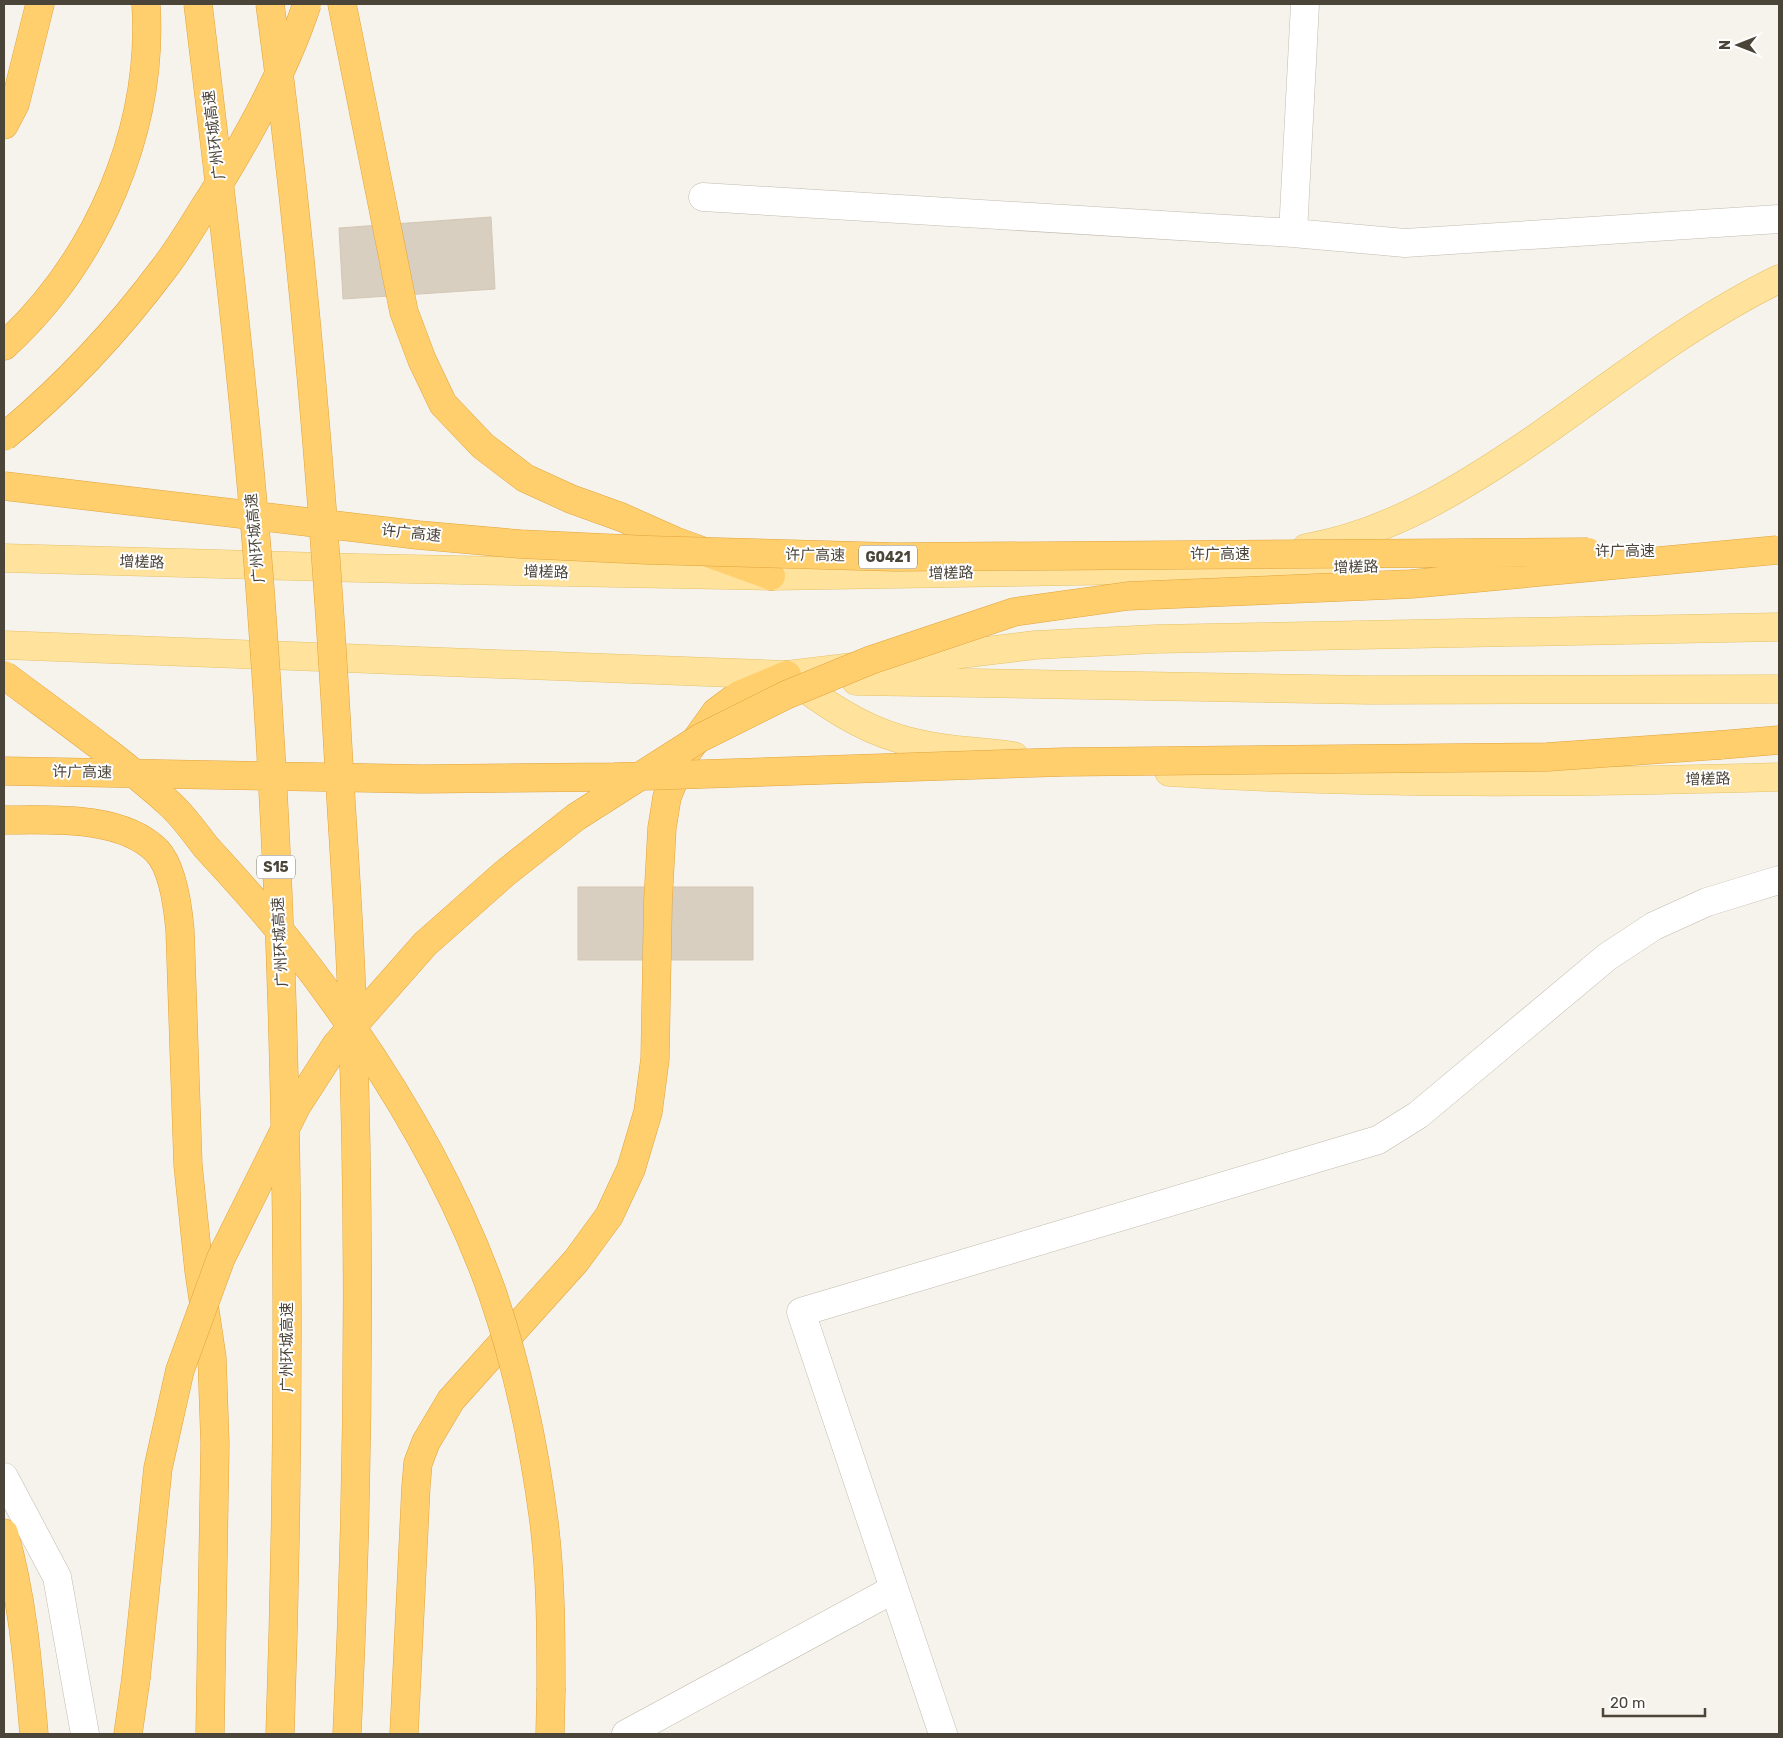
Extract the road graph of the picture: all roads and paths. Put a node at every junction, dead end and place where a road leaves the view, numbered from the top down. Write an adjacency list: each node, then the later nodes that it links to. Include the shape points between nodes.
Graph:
1 (40, 4): 8 (highway)
2 (146, 4): 13 (highway, via 144,66 134,127 114,187 88,242 54,292)
3 (198, 4): 39 (highway, 广州环城高速 / S15, bridge, via 230,272 257,556 283,1010 287,1441)
4 (270, 4): 40 (highway, bridge, via 300,248 320,455 351,977 357,1279 356,1444)
5 (307, 4): 14 (highway, bridge, via 239,152 167,265 118,328 42,406)
6 (342, 4): 19 (highway, via 404,312 443,404 483,446 525,478 571,500)
7 (1305, 4): 11 (street)
8 (9, 114)
9 (703, 198): 11 (street)
10 (1779, 220): 11 (street, via 1404,243)
11 (1293, 233)
12 (1779, 278): 18 (main road, via 1696,327 1495,466 1421,510 1377,529 1332,543)
13 (4, 346)
14 (4, 437)
15 (4, 486): 16 (highway, 许广高速 / G0421, bridge, via 418,535 647,550 895,557)
16 (1778, 554): 18 (main road, 增槎路); 37 (highway, bridge, via 1411,584 1128,596 1014,612 871,660 786,695 700,738 576,817 504,874 425,944 336,1045 296,1107 248,1202 221,1258 180,1370 158,1468 144,1615)
17 (4, 558): 19 (main road, 增槎路)
18 (1178, 569): 19 (main road, 增槎路)
19 (771, 576)
20 (1779, 627): 25 (main road, via 1155,639 1035,646)
21 (4, 645): 22 (main road)
22 (74, 647): 23 (main road); 25 (main road)
23 (4, 661)
24 (4, 675): 42 (highway, bridge, via 91,740 172,807 259,903 330,994 386,1076 428,1148 492,1292 515,1372 533,1457 544,1523 551,1604)
25 (787, 675): 26 (main road, via 862,681 1370,690); 29 (main road, 增槎路, via 847,716 900,740 1139,770 1290,779); 41 (highway, via 739,695 716,712 682,758 667,797 658,901 655,1059 648,1112 631,1169 609,1216 576,1261 451,1400 426,1442 418,1463)
26 (1779, 689)
27 (1779, 740): 28 (highway, 许广高速, bridge, via 1546,757 1064,762 614,777 422,779)
28 (4, 771)
29 (1779, 777)
30 (4, 820): 38 (highway, via 90,822 130,832 158,851 172,880 180,930 188,1166 212,1358 215,1444)
31 (1779, 880): 34 (street, via 1707,902 1654,926 1607,958 1418,1115 1378,1140 801,1312)
32 (4, 1477): 36 (street, via 57,1577)
33 (4, 1533): 35 (highway, via 26,1643)
34 (894, 1589): 43 (street); 44 (street)
35 (34, 1734)
36 (86, 1734)
37 (128, 1734)
38 (210, 1734)
39 (280, 1734)
40 (347, 1734)
41 (404, 1734)
42 (550, 1734)
43 (626, 1734)
44 (943, 1734)

